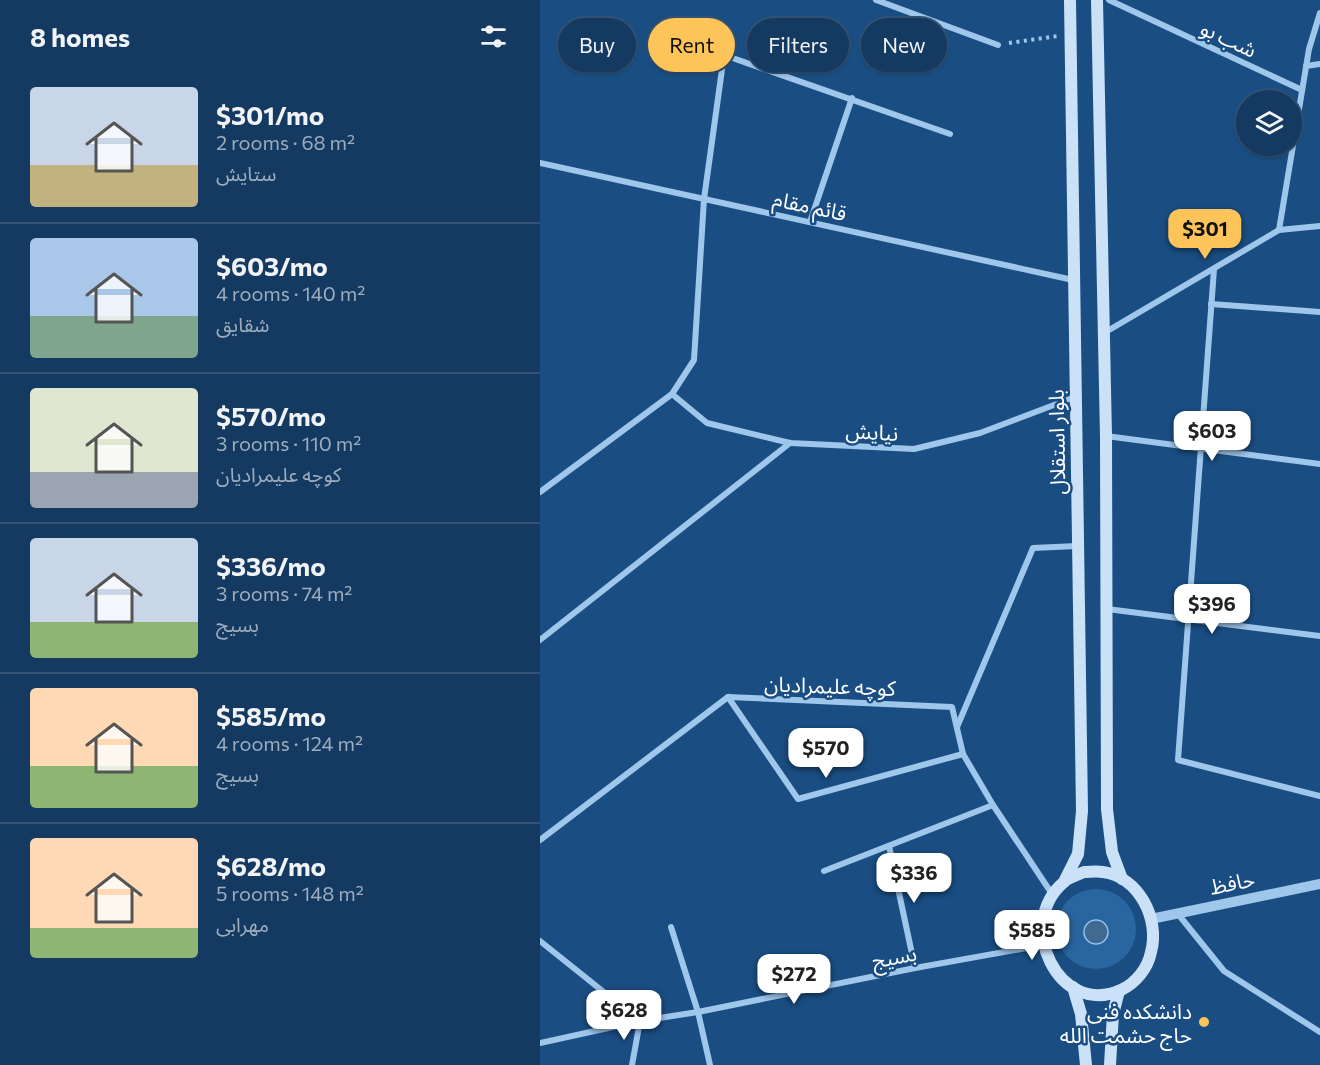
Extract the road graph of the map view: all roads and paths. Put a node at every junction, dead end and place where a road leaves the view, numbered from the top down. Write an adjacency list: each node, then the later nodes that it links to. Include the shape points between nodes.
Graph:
1 (876, 0): 7 (street)
2 (1070, 0): 6 (main road, بلوار استقلال)
3 (1097, 0): 23 (main road)
4 (1109, 0): 10 (street, شب بو)
5 (1320, 13): 9 (street)
6 (1070, 34): 7 (path); 20 (main road, بلوار استقلال)
7 (998, 45)
8 (1320, 64): 9 (street)
9 (1306, 66): 10 (street)
10 (1302, 90)
11 (852, 98): 12 (street); 15 (street, via 724,55); 16 (street)
12 (950, 134)
13 (1291, 156): 18 (street)
14 (540, 163): 15 (street, قائم مقام)
15 (704, 199): 16 (street, قائم مقام); 24 (street, via 694,360)
16 (810, 222): 20 (street, قائم مقام)
17 (1320, 226): 18 (street)
18 (1279, 230): 19 (street)
19 (1214, 269): 21 (street); 23 (street)
20 (1073, 280): 25 (main road, بلوار استقلال)
21 (1211, 304): 22 (street); 28 (street)
22 (1320, 312)
23 (1104, 333): 26 (main road)
24 (672, 394): 27 (street, نیایش, via 707,423); 30 (street)
25 (1075, 397): 27 (street, نیایش, via 980,433 914,449); 31 (main road, بلوار استقلال)
26 (1106, 436): 28 (street); 32 (main road)
27 (790, 443): 35 (street)
28 (1201, 448): 29 (street); 33 (street)
29 (1320, 464)
30 (540, 492)
31 (1077, 546): 37 (street, via 1033,548); 45 (main road, بلوار استقلال, via 1082,811 1078,854)
32 (1107, 609): 33 (street); 44 (main road, via 1107,809 1112,852)
33 (1188, 620): 34 (street); 39 (street, via 1178,760)
34 (1320, 636)
35 (540, 640)
36 (728, 697): 37 (street, کوچه علیمرادیان, via 952,707); 38 (street, via 798,799); 41 (street)
37 (957, 727): 38 (street, کوچه علیمرادیان)
38 (963, 754): 40 (street, کوچه علیمرادیان)
39 (1320, 796)
40 (993, 805): 42 (street); 47 (street, کوچه علیمرادیان)
41 (540, 840)
42 (889, 846): 43 (street); 53 (street)
43 (824, 871)
44 (1122, 879): 45 (main road, via 1103,872 1084,872); 49 (main road, via 1138,892)
45 (1065, 880): 47 (main road)
46 (1320, 885): 48 (street, حافظ)
47 (1052, 894): 52 (main road, via 1043,913)
48 (1178, 913): 49 (street, حافظ); 58 (street, via 1224,971)
49 (1151, 919): 55 (main road, via 1151,953 1143,972)
50 (671, 927): 56 (street)
51 (540, 941): 57 (street)
52 (1043, 945): 53 (street, بسیج); 54 (main road, via 1057,974)
53 (915, 968): 56 (street, بسیج)
54 (1073, 987): 55 (main road, via 1091,994); 62 (main road, via 1081,1014)
55 (1119, 991): 63 (main road, via 1113,1014)
56 (698, 1012): 57 (street, بسیج); 61 (street)
57 (640, 1021): 59 (street, بسیج); 60 (street)
58 (1320, 1032)
59 (540, 1043)
60 (632, 1065)
61 (710, 1065)
62 (1086, 1065)
63 (1110, 1065)

